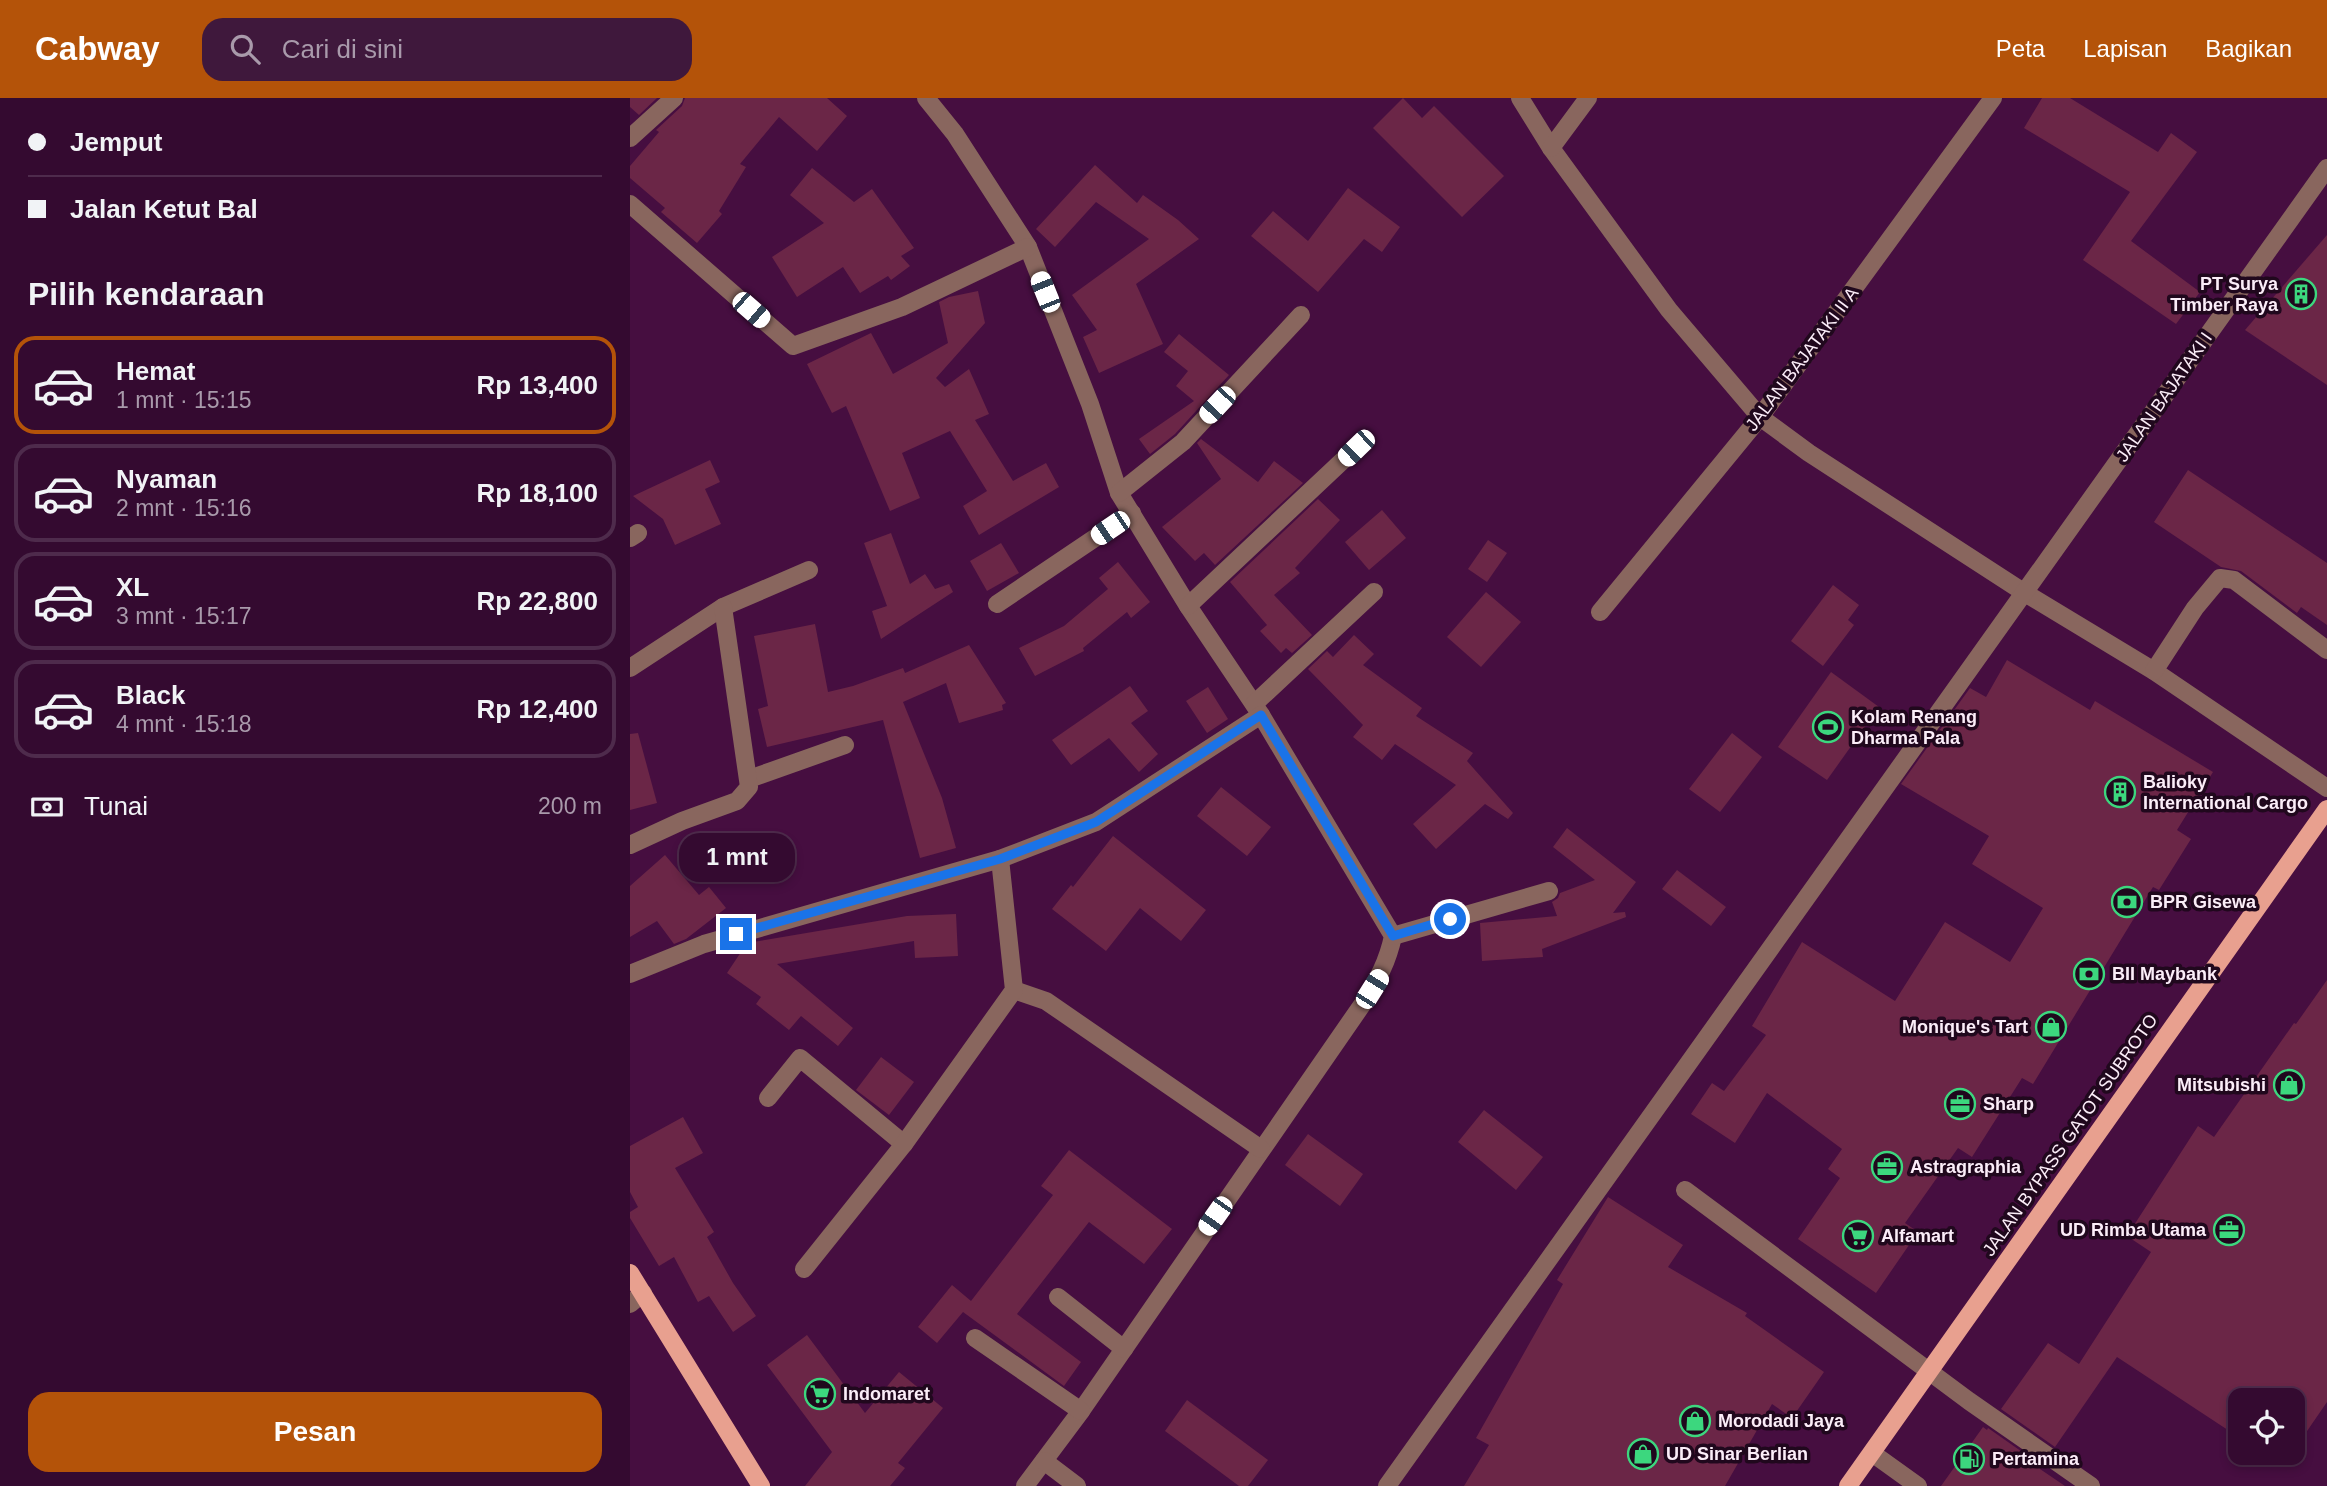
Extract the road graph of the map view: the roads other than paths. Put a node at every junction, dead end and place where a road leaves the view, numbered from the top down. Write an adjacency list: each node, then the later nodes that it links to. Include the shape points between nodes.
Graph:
1 (674, 98): 6 (street)
2 (926, 98): 10 (street, via 956,134)
3 (1520, 98): 7 (street)
4 (1588, 98): 7 (street)
5 (1993, 98): 12 (street, JALAN BAJATAKI II A)
6 (630, 138)
7 (1551, 148): 12 (street, via 1669,310)
8 (2327, 168): 18 (street, JALAN BAJATAKI I)
9 (630, 204): 10 (street, via 793,346 902,307)
10 (1028, 247): 14 (street, via 1090,404)
11 (1301, 315): 14 (street, via 1183,442)
12 (1760, 417): 18 (street); 22 (street, JALAN BAJATAKI II A)
13 (1356, 448): 20 (street)
14 (1119, 493): 15 (street)
15 (1132, 513): 19 (street); 20 (street)
16 (810, 570): 21 (street)
17 (1374, 592): 26 (street)
18 (2025, 593): 25 (street); 54 (street, JALAN BAJATAKI I)
19 (997, 604)
20 (1188, 606): 26 (street)
21 (723, 607): 24 (street); 28 (street)
22 (1600, 612)
23 (2327, 650): 25 (street, via 2234,580 2220,578)
24 (630, 668)
25 (2154, 671): 29 (street)
26 (1257, 710): 32 (street, via 1096,822); 34 (street)
27 (845, 745): 28 (street)
28 (749, 779): 31 (street, via 749,787 737,801)
29 (2327, 788)
30 (2327, 809): 47 (main road, JALAN BYPASS GATOT SUBROTO)
31 (630, 845)
32 (1000, 859): 35 (street, via 736,934); 36 (street)
33 (1549, 891): 34 (street)
34 (1393, 936): 39 (street, via 1381,976)
35 (630, 974)
36 (1014, 989): 38 (street); 39 (street, via 1046,1001)
37 (768, 1098): 38 (street, via 800,1058)
38 (904, 1144): 41 (street)
39 (1261, 1149): 46 (street)
40 (1685, 1190): 47 (street)
41 (804, 1269)
42 (630, 1273): 44 (main road)
43 (1058, 1297): 46 (street)
44 (636, 1298): 51 (main road)
45 (975, 1338): 48 (street)
46 (1124, 1349): 48 (street)
47 (1928, 1372): 49 (main road, JALAN BYPASS GATOT SUBROTO); 57 (street)
48 (1081, 1410): 50 (street)
49 (1872, 1452): 55 (main road, JALAN BYPASS GATOT SUBROTO); 56 (street)
50 (1044, 1461): 52 (street); 53 (street)
51 (761, 1486)
52 (1025, 1486)
53 (1077, 1486)
54 (1387, 1486)
55 (1848, 1486)
56 (1918, 1486)
57 (2091, 1486)

